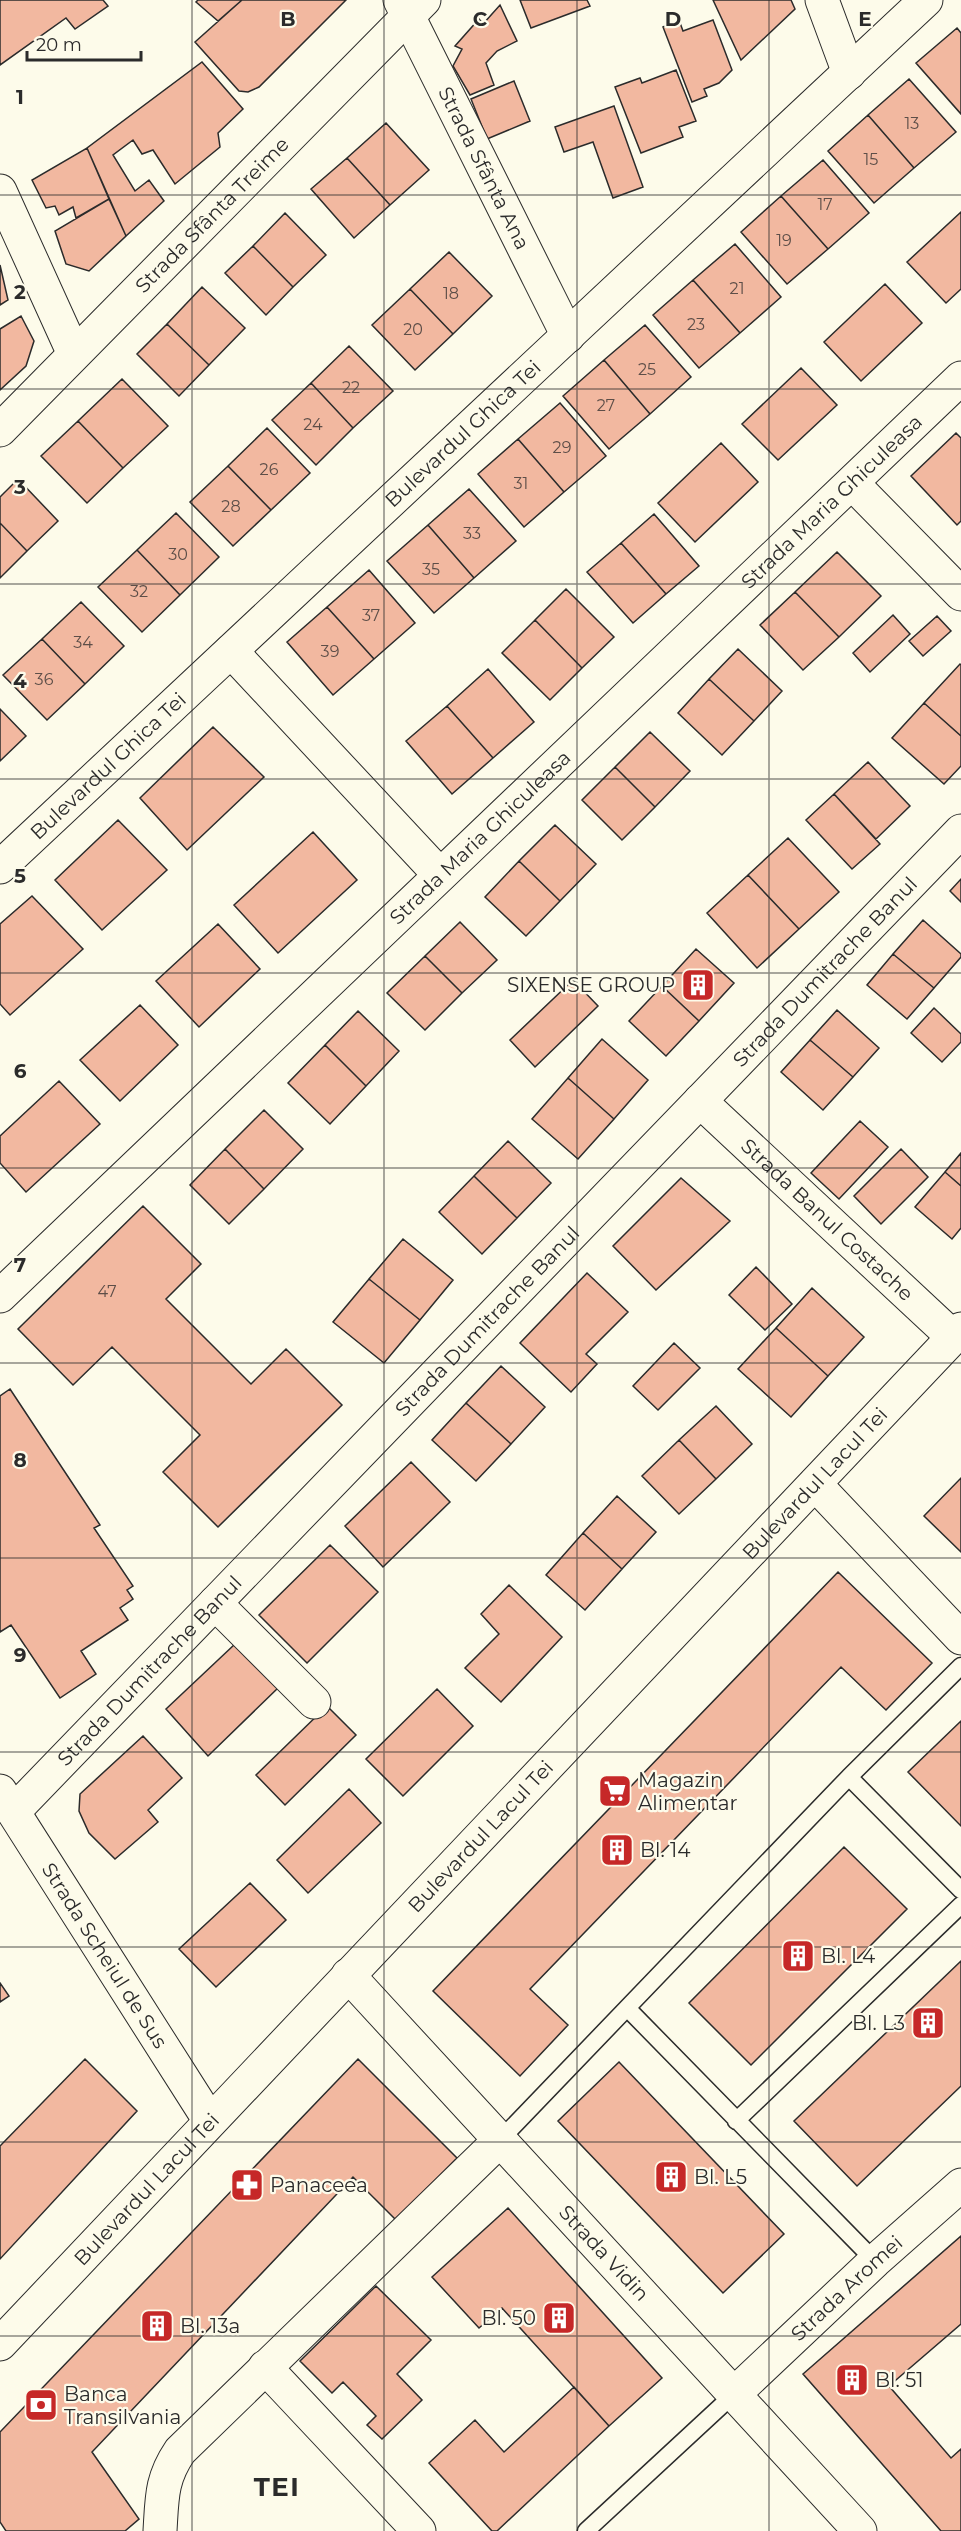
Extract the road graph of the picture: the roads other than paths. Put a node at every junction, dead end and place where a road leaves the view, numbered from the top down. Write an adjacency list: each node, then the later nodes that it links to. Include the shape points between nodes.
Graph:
1 (822, 0): 4 (street)
2 (926, 0): 4 (street, Bulevardul Ghica Tei)
3 (411, 6): 6 (street, Strada Sfânta Ana); 7 (street, Strada Sfânta Treime)
4 (849, 73): 6 (street, Bulevardul Ghica Tei)
5 (0, 191): 7 (street)
6 (568, 336): 12 (street, Bulevardul Ghica Tei)
7 (74, 354): 9 (street, Strada Sfânta Treime)
8 (961, 378): 10 (street, Strada Maria Ghiculeasa)
9 (0, 430)
10 (852, 483): 11 (street); 15 (street, Strada Maria Ghiculeasa)
11 (961, 594)
12 (231, 651): 14 (street, Bulevardul Ghica Tei); 15 (street)
13 (961, 831): 16 (street, Strada Dumitrache Banul)
14 (0, 867)
15 (440, 875): 17 (street, Strada Maria Ghiculeasa)
16 (700, 1101): 18 (street, Strada Banul Costache); 20 (street, Strada Dumitrache Banul)
17 (0, 1296)
18 (957, 1333): 19 (street, Bulevardul Lacul Tei)
19 (815, 1484): 21 (street); 28 (street, Bulevardul Lacul Tei)
20 (215, 1603): 23 (street); 25 (street, Strada Dumitrache Banul)
21 (961, 1638)
22 (961, 1666): 24 (lane)
23 (314, 1702)
24 (849, 1777): 26 (lane); 29 (lane)
25 (7, 1801): 30 (street, Strada Scheiul de Sus)
26 (961, 1890)
27 (961, 1905): 31 (lane)
28 (348, 1975): 30 (street, Bulevardul Lacul Tei); 32 (street, Strada Vidin)
29 (628, 2009): 31 (lane); 32 (lane)
30 (210, 2121): 35 (street, Bulevardul Lacul Tei)
31 (735, 2121): 34 (lane)
32 (500, 2140): 36 (street); 37 (street, Strada Vidin)
33 (961, 2185): 34 (street, Strada Aromei)
34 (875, 2261): 37 (street, Strada Aromei)
35 (0, 2344)
36 (265, 2367): 38 (street, via 180,2451 163,2484); 39 (street)
37 (734, 2395): 40 (lane); 41 (street, Strada Vidin)
38 (160, 2531)
39 (419, 2531)
40 (586, 2531)
41 (860, 2531)

